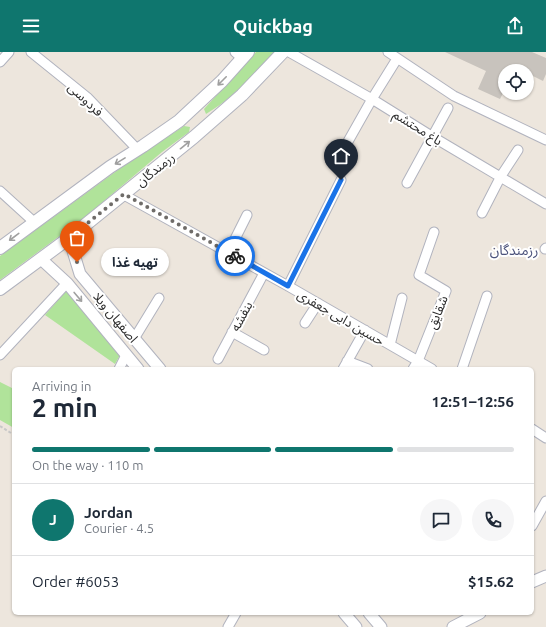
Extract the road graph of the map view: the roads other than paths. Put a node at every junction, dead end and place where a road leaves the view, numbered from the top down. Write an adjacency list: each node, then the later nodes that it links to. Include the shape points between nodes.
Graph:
1 (10, 52): 7 (street)
2 (31, 52): 14 (street, فردوسی, via 88,98)
3 (283, 52): 20 (main road, رزمندگان, one-way to 3, via 237,99)
4 (289, 52): 9 (street, باغ محتشم)
5 (388, 52): 12 (street, via 454,96)
6 (242, 54): 14 (main road, رزمندگان, one-way to 14, via 222,81 179,121)
7 (0, 62)
8 (395, 62): 9 (street)
9 (372, 99): 11 (street, باغ محتشم); 13 (street)
10 (448, 108): 11 (street)
11 (432, 137): 16 (street, باغ محتشم); 18 (street)
12 (546, 140)
13 (346, 145)
14 (138, 150): 24 (main road, رزمندگان, one-way to 24)
15 (518, 150): 16 (street)
16 (501, 176): 21 (street, باغ محتشم); 22 (street)
17 (341, 180): 32 (street)
18 (407, 183)
19 (0, 191): 24 (street)
20 (124, 194): 26 (main road, رزمندگان); 28 (street, حسین دایی جعفری)
21 (546, 204)
22 (482, 213)
23 (247, 215): 28 (street)
24 (34, 222): 27 (main road, رزمندگان, one-way to 27)
25 (434, 232): 47 (street, شقایق, via 419,275 446,291)
26 (69, 238): 29 (main road, رزمندگان); 41 (street, اصفهان ویلا, via 80,274)
27 (0, 248)
28 (228, 253): 30 (street, حسین دایی جعفری)
29 (41, 259): 31 (street, اصفهان ویلا); 33 (main road, رزمندگان)
30 (264, 272): 32 (street, حسین دایی جعفری); 40 (street, بنفشه)
31 (67, 283): 44 (street); 45 (street, اصفهان ویلا, one-way to 45)
32 (288, 286): 37 (street, حسین دایی جعفری)
33 (0, 289)
34 (487, 296): 55 (street)
35 (160, 298): 41 (street)
36 (402, 298): 42 (street)
37 (318, 303): 38 (street); 39 (street, حسین دایی جعفری)
38 (305, 323)
39 (365, 330): 42 (street, حسین دایی جعفری); 48 (street)
40 (232, 332): 43 (street); 46 (street, بنفشه)
41 (134, 339): 51 (street, اصفهان ویلا)
42 (390, 345): 47 (street, حسین دایی جعفری)
43 (264, 350)
44 (0, 355)
45 (126, 355): 49 (street); 50 (street, اصفهان ویلا)
46 (218, 359)
47 (418, 361): 53 (street); 54 (street, حسین دایی جعفری)
48 (345, 365): 52 (street)
49 (119, 367)
50 (136, 367)
51 (158, 367)
52 (356, 367)
53 (414, 367)
54 (428, 367)
55 (463, 367)
56 (534, 430): 57 (street)
57 (546, 438)
58 (546, 501): 59 (street)
59 (534, 522)
60 (546, 576): 61 (street)
61 (534, 581)
62 (235, 615): 66 (street)
63 (346, 615): 67 (street)
64 (371, 615): 68 (street)
65 (476, 615): 69 (street)
66 (228, 627)
67 (356, 627)
68 (381, 627)
69 (453, 627)

